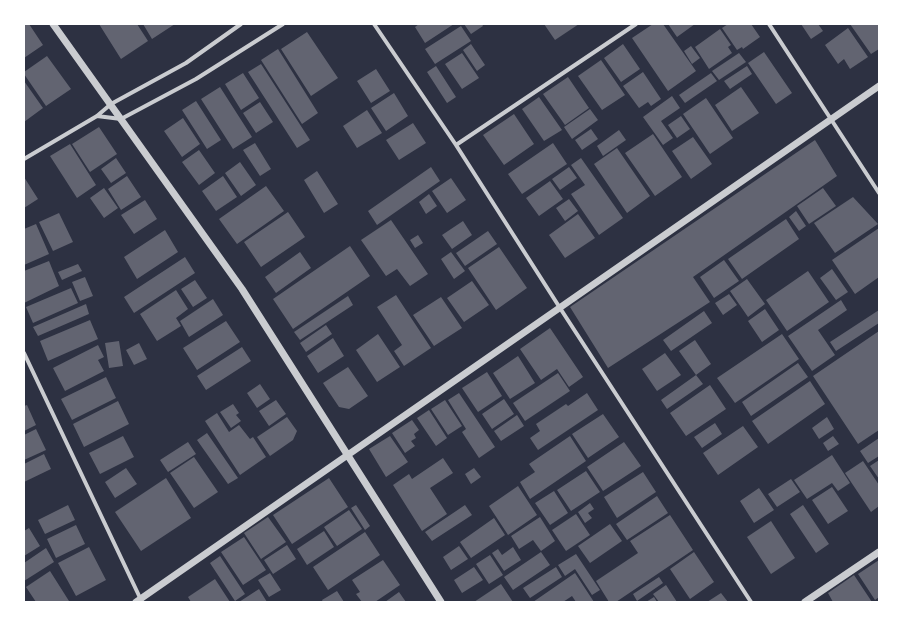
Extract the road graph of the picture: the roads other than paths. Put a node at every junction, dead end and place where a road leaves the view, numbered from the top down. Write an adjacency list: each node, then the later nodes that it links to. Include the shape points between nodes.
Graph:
1 (53, 24): 8 (street)
2 (241, 24): 8 (street, via 186,63)
3 (283, 24): 10 (street, via 196,79)
4 (374, 24): 12 (street)
5 (636, 24): 12 (street)
6 (769, 24): 11 (street)
7 (879, 86): 11 (street)
8 (111, 104): 9 (street); 10 (street)
9 (97, 116): 10 (street); 13 (street)
10 (121, 119): 17 (street, via 242,289)
11 (831, 120): 14 (street); 15 (street)
12 (456, 145): 15 (street)
13 (24, 159)
14 (879, 193)
15 (560, 308): 17 (street); 21 (street)
16 (24, 354): 19 (street)
17 (347, 456): 19 (street); 20 (street)
18 (879, 552): 22 (street)
19 (140, 601)
20 (441, 602)
21 (751, 602)
22 (805, 602)

